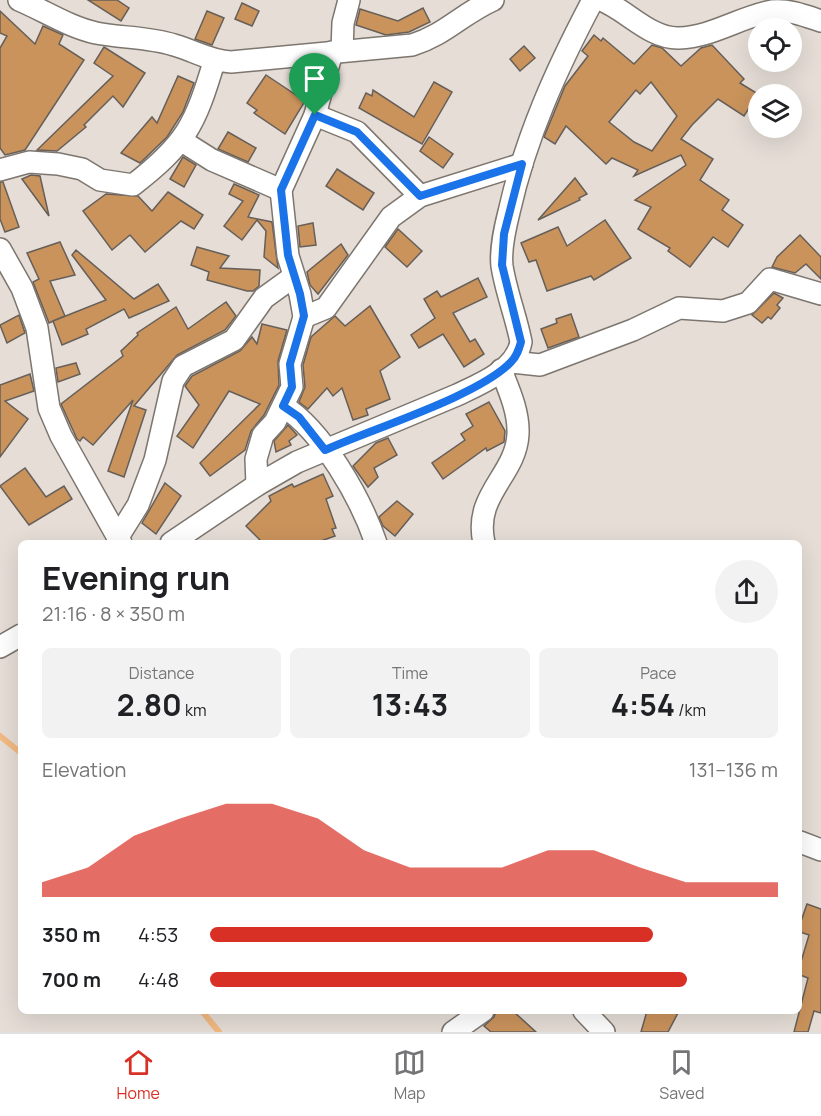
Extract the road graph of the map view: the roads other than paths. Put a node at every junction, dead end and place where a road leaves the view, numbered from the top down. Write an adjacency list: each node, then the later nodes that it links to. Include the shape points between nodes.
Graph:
1 (20, 0): 9 (street, via 97,33 175,45)
2 (349, 0): 8 (street)
3 (493, 0): 8 (street, via 430,39 412,45)
4 (593, 0): 12 (street, via 553,79)
5 (601, 0): 6 (street, via 660,35 678,38 716,31)
6 (795, 6): 7 (street)
7 (821, 21)
8 (338, 51): 9 (street); 10 (street)
9 (214, 62): 11 (street, via 200,110)
10 (315, 115): 14 (street); 15 (street, via 357,132)
11 (182, 141): 13 (street, via 133,185 100,180 82,169 58,165 29,162); 14 (street, via 212,160)
12 (522, 164): 15 (street); 20 (street, via 504,234 502,265 521,342 519,351)
13 (0, 170)
14 (281, 190): 17 (street)
15 (420, 196): 19 (street, via 391,217 326,308)
16 (0, 249): 24 (street, via 34,320 49,408)
17 (293, 277): 19 (street); 24 (street, via 264,298 234,340 183,366 173,381 155,460)
18 (821, 294): 20 (street, via 770,279 748,303 723,310 679,308 540,365)
19 (304, 316): 21 (street, via 290,364 292,387)
20 (506, 366): 22 (street, via 456,395); 27 (street, via 518,434 513,455 485,506 480,524)
21 (283, 406): 22 (street, via 299,417); 23 (street, via 263,435 256,459)
22 (325, 450): 23 (street); 26 (street, via 365,511)
23 (257, 485): 25 (street)
24 (120, 540)
25 (175, 540)
26 (375, 540)
27 (483, 540)
28 (18, 637): 29 (street)
29 (0, 647)
30 (802, 843): 31 (street)
31 (821, 850)
32 (479, 1014): 34 (street)
33 (587, 1014): 35 (street)
34 (453, 1032)
35 (604, 1032)

